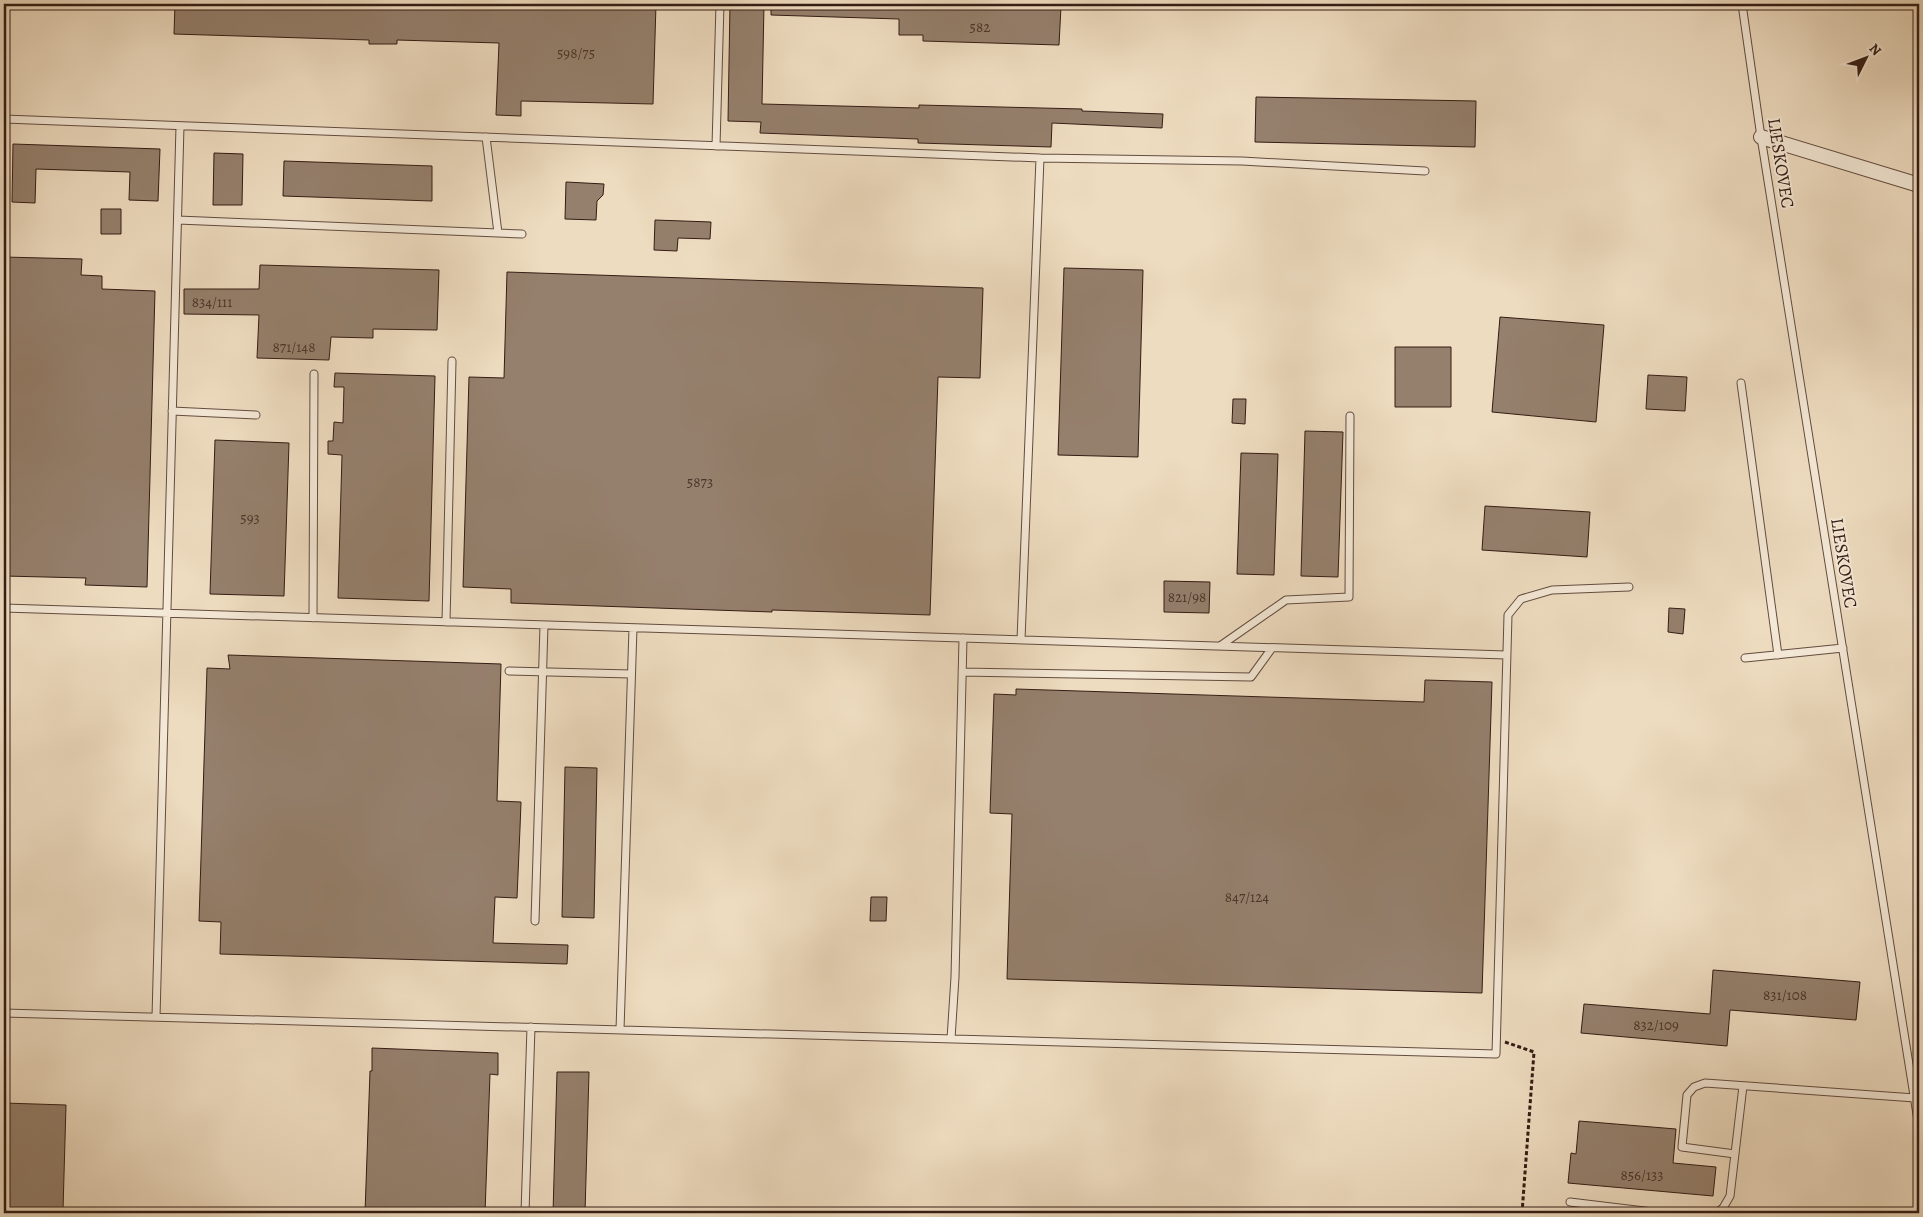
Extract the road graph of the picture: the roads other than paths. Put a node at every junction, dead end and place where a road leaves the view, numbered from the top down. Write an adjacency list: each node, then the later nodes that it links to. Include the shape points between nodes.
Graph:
1 (720, 4): 7 (lane)
2 (1742, 4): 6 (lane, LIESKOVEC)
3 (4, 119): 4 (lane)
4 (180, 126): 5 (lane); 11 (lane)
5 (486, 137): 7 (lane); 12 (lane)
6 (1761, 137): 10 (street); 31 (lane, LIESKOVEC)
7 (716, 146): 8 (lane)
8 (1040, 158): 9 (lane, via 1242,161); 28 (lane)
9 (1425, 171)
10 (1919, 185)
11 (178, 220): 12 (lane); 17 (lane)
12 (498, 233): 13 (lane)
13 (522, 234)
14 (452, 361): 24 (lane)
15 (314, 374): 23 (lane)
16 (1741, 383): 33 (lane)
17 (172, 412): 18 (lane); 22 (lane)
18 (256, 415)
19 (1350, 416): 29 (lane, via 1349,597 1286,600)
20 (1629, 587): 32 (lane, via 1552,590 1521,599 1508,615)
21 (4, 608): 22 (lane)
22 (167, 613): 23 (lane); 41 (lane)
23 (313, 618): 24 (lane)
24 (446, 622): 25 (lane)
25 (544, 625): 26 (lane); 36 (lane)
26 (633, 628): 27 (lane); 38 (lane)
27 (963, 638): 28 (lane); 37 (lane)
28 (1021, 640): 29 (lane)
29 (1220, 646): 30 (lane)
30 (1272, 648): 32 (lane); 37 (lane, via 1251,677)
31 (1843, 648): 33 (lane); 46 (lane, LIESKOVEC)
32 (1506, 655): 44 (lane, via 1496,1054)
33 (1778, 655): 34 (lane)
34 (1745, 658)
35 (509, 671): 36 (lane)
36 (543, 672): 38 (lane); 39 (lane)
37 (962, 672): 44 (lane)
38 (631, 674): 43 (lane)
39 (535, 921)
40 (4, 1013): 41 (lane)
41 (156, 1017): 42 (lane)
42 (531, 1027): 43 (lane); 50 (lane)
43 (620, 1030): 44 (lane)
44 (951, 1039)
45 (1743, 1086): 46 (lane); 48 (lane); 48 (lane, via 1705,1083 1694,1087 1687,1095 1682,1147)
46 (1915, 1098): 47 (lane, LIESKOVEC)
47 (1919, 1128)
48 (1735, 1154): 52 (lane, via 1730,1196)
49 (1570, 1202): 51 (lane)
50 (525, 1213)
51 (1661, 1213)
52 (1716, 1213)

